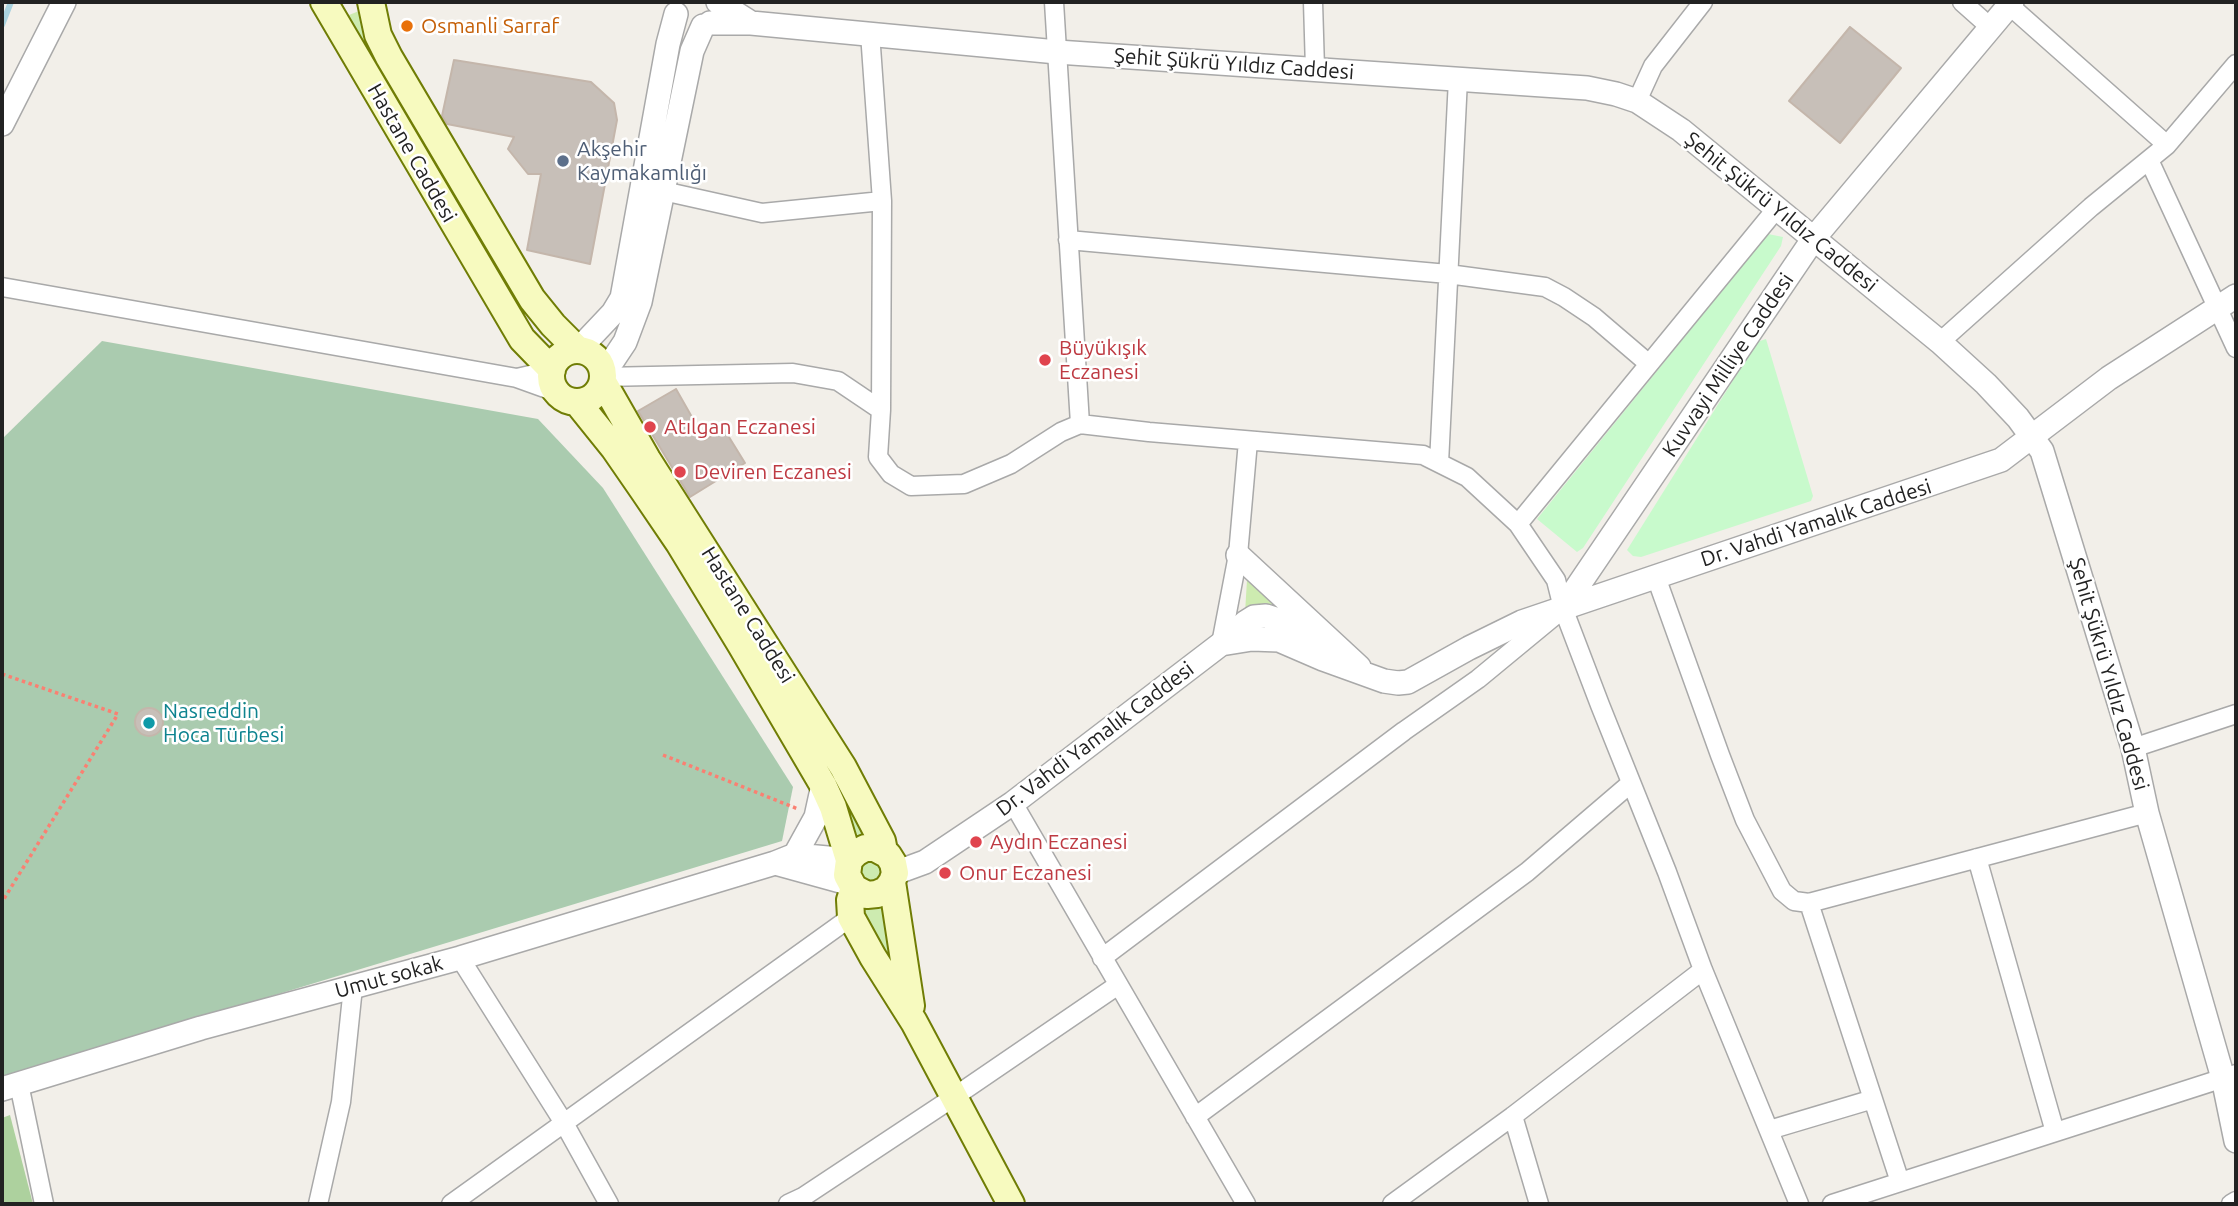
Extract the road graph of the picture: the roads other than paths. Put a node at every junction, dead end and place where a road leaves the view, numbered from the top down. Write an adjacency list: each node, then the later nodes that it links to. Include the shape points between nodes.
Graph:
1 (64, 2): 18 (street)
2 (324, 2): 34 (main road, Hastane Caddesi, via 522,340)
3 (371, 2): 31 (main road, Hastane Caddesi, via 389,57 531,299)
4 (1054, 2): 13 (street)
5 (1313, 2): 15 (street)
6 (1703, 2): 17 (street, via 1653,66)
7 (1962, 2): 11 (street)
8 (2010, 4): 11 (street, Kuvvayi Milliye Caddesi); 19 (street)
9 (676, 8): 10 (street, via 687,26); 31 (street, via 622,298)
10 (712, 13): 12 (street, Şehit Şükrü Yıldız Caddesi, via 751,23); 21 (street, via 692,51)
11 (1989, 26): 24 (street, Kuvvayi Milliye Caddesi)
12 (870, 33): 13 (street, Şehit Şükrü Yıldız Caddesi); 22 (street)
13 (1057, 52): 15 (street, Şehit Şükrü Yıldız Caddesi); 25 (street)
14 (2236, 64): 19 (street)
15 (1315, 69): 16 (street, Şehit Şükrü Yıldız Caddesi)
16 (1458, 79): 17 (street, Şehit Şükrü Yıldız Caddesi, via 1587,88); 26 (street)
17 (1637, 101): 23 (street, Şehit Şükrü Yıldız Caddesi, via 1681,130)
18 (2, 124)
19 (2167, 145): 20 (street)
20 (2149, 160): 28 (street); 29 (street)
21 (663, 191): 22 (street, via 762,213); 33 (street, via 640,302 625,342)
22 (882, 201): 35 (street)
23 (1777, 208): 24 (street, Şehit Şükrü Yıldız Caddesi); 32 (street)
24 (1814, 238): 29 (street, Şehit Şükrü Yıldız Caddesi); 43 (street, Kuvvayi Milliye Caddesi)
25 (1068, 240): 26 (street); 36 (street)
26 (1448, 274): 32 (street, via 1545,288 1594,317); 39 (street)
27 (2, 288): 34 (street)
28 (2227, 302): 30 (street); 37 (street, Dr. Vahdi Yamalık Caddesi, via 2109,378)
29 (1940, 342): 37 (street, Şehit Şükrü Yıldız Caddesi, via 1986,384)
30 (2236, 348)
31 (578, 350): 33 (main road, via 594,356); 34 (main road, via 561,355)
32 (1649, 364): 40 (street)
33 (603, 377): 34 (main road, via 593,397); 35 (street, via 793,373 838,381); 55 (main road, Hastane Caddesi, via 642,449 843,767 882,841)
34 (562, 388): 50 (main road, Hastane Caddesi, via 614,448 679,543)
35 (881, 410): 36 (street, via 878,457 891,474 911,486 964,484 1011,464)
36 (1080, 424): 38 (street)
37 (2033, 438): 42 (street, Dr. Vahdi Yamalık Caddesi, via 2001,460 1965,474); 48 (street, Şehit Şükrü Yıldız Caddesi, via 2050,472)
38 (1248, 441): 39 (street, via 1423,455); 41 (street)
39 (1439, 463): 40 (street, via 1467,477)
40 (1518, 524): 43 (street, via 1556,580)
41 (1238, 555): 44 (street, Dr. Vahdi Yamalık Caddesi); 45 (street)
42 (1656, 577): 43 (street, Dr. Vahdi Yamalık Caddesi); 57 (street, via 1745,820 1782,891 1794,901)
43 (1563, 608): 46 (street, Dr. Vahdi Yamalık Caddesi, via 1522,622 1408,682 1384,681); 49 (street); 60 (street, via 1478,679)
44 (1321, 634): 45 (street, Dr. Vahdi Yamalık Caddesi, via 1266,615 1246,622); 46 (street, Dr. Vahdi Yamalık Caddesi)
45 (1221, 644): 46 (street, Dr. Vahdi Yamalık Caddesi, via 1279,640); 51 (street, Dr. Vahdi Yamalık Caddesi)
46 (1367, 673)
47 (2236, 714): 48 (street)
48 (2133, 748): 52 (street, Şehit Şükrü Yıldız Caddesi)
49 (1631, 783): 61 (street); 69 (street, via 1527,872)
50 (823, 785): 53 (street, via 816,817); 56 (main road, Hastane Caddesi)
51 (1013, 803): 55 (street, Dr. Vahdi Yamalık Caddesi, via 925,862); 60 (street)
52 (2147, 813): 54 (street); 65 (street, Şehit Şükrü Yıldız Caddesi)
53 (785, 859): 56 (street); 59 (street, Umut sokak)
54 (1977, 859): 57 (street); 73 (street)
55 (890, 869): 56 (main road, via 886,890 872,895 862,894); 56 (main road, via 875,848 865,848 856,853); 64 (main road, Hastane Caddesi)
56 (851, 878): 58 (main road, Hastane Caddesi)
57 (1809, 903): 68 (street)
58 (851, 917): 64 (main road, Hastane Caddesi); 71 (street)
59 (460, 958): 63 (street, Umut sokak); 71 (street)
60 (1102, 958): 62 (street)
61 (1703, 970): 70 (street); 72 (street)
62 (1118, 985): 67 (street); 69 (street)
63 (353, 987): 66 (street, Umut sokak); 79 (street, via 341,1102)
64 (914, 1022): 67 (main road, Hastane Caddesi)
65 (2230, 1076): 73 (street); 74 (street, Şehit Şükrü Yıldız Caddesi)
66 (11, 1086): 78 (street)
67 (954, 1097): 76 (street); 82 (main road, Hastane Caddesi)
68 (1873, 1098): 72 (street); 75 (street)
69 (1195, 1116): 83 (street)
70 (1513, 1116): 84 (street); 85 (street)
71 (564, 1123): 80 (street); 81 (street)
72 (1769, 1130): 86 (street)
73 (2055, 1132): 75 (street)
74 (2236, 1141)
75 (1900, 1182): 87 (street)
76 (799, 1202)
77 (2236, 1202): 88 (street)
78 (44, 1204)
79 (318, 1204)
80 (451, 1204)
81 (610, 1204)
82 (1011, 1204)
83 (1246, 1204)
84 (1392, 1204)
85 (1539, 1204)
86 (1800, 1204)
87 (1832, 1204)
88 (2231, 1204)

